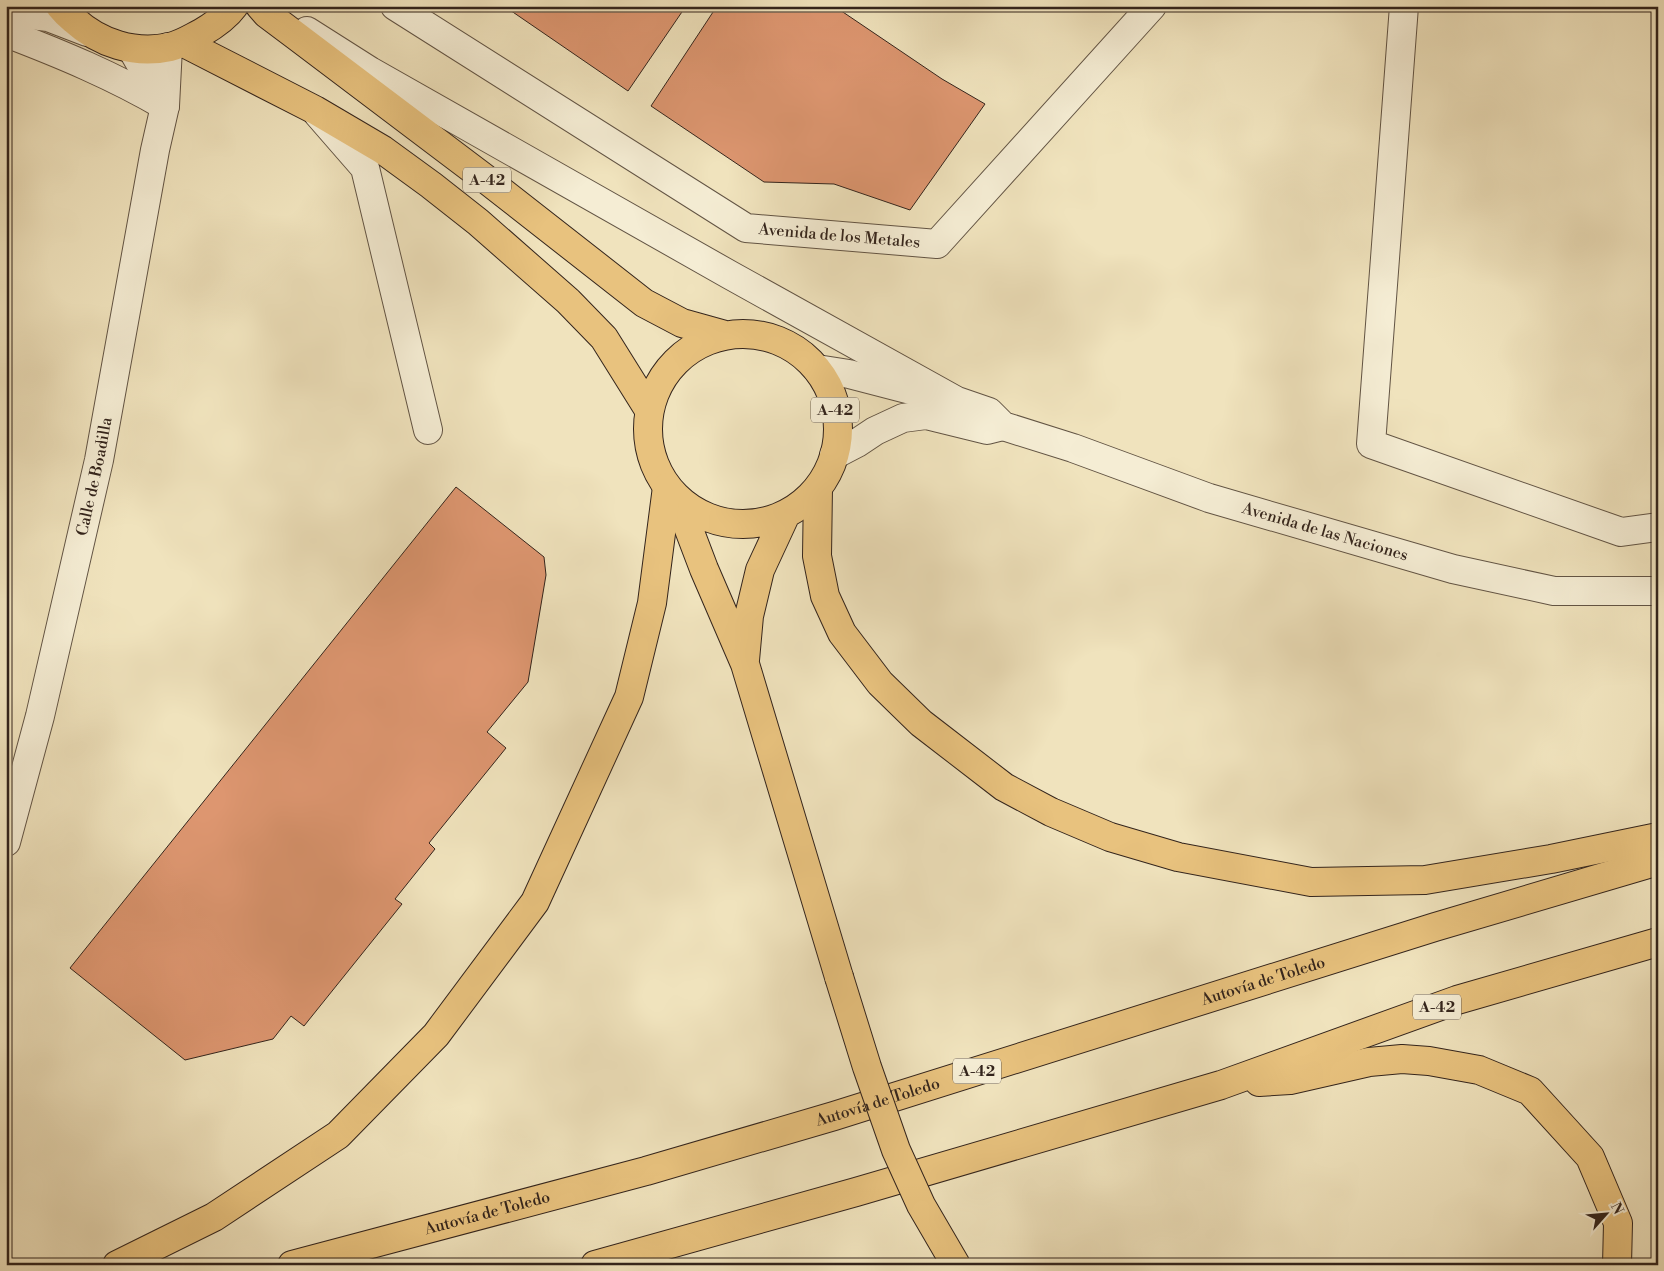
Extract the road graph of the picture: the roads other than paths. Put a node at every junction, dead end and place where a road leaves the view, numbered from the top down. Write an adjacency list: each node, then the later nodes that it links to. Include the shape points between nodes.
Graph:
1 (60, 6): 9 (main road, A-42)
2 (234, 6): 11 (main road, A-42, via 210,28)
3 (260, 6): 15 (main road, A-42, via 644,303 682,323)
4 (269, 6): 17 (street, via 370,71)
5 (395, 6): 6 (street, Avenida de los Metales, via 746,228 938,244)
6 (1152, 6)
7 (1404, 6): 25 (street, via 1371,444 1621,532)
8 (6, 12): 9 (street, via 48,17)
9 (87, 32): 12 (main road, A-42, via 108,43)
10 (6, 33): 13 (street, via 66,56)
11 (176, 45): 12 (main road, A-42); 13 (street, Calle de Boadilla); 14 (main road, A-42)
12 (132, 48): 13 (street)
13 (165, 106): 29 (street, Calle de Boadilla, via 99,460 40,716)
14 (314, 110): 18 (main road, A-42, via 382,150 431,185 534,270 604,338); 20 (street, via 365,168)
15 (725, 335): 16 (main road, A-42, via 749,334 772,338 797,350); 18 (main road, A-42, via 698,344 675,361 658,384)
16 (817, 369): 17 (street); 21 (main road, A-42, via 831,391 838,425)
17 (956, 401): 19 (street, via 989,412)
18 (649, 410): 23 (main road, A-42, via 648,437 654,464)
19 (1003, 426): 21 (street, via 987,430 926,414 903,418); 26 (street, Avenida de las Naciones, via 1209,498 1453,569 1554,591)
20 (428, 430)
21 (834, 455): 22 (main road, A-42)
22 (818, 488): 24 (main road, A-42); 28 (main road, via 817,556 825,596 842,633 880,683 921,722 1004,787 1051,812 1110,836 1178,857 1311,882 1425,880)
23 (672, 493): 24 (main road, A-42, via 692,510 727,523 757,524); 27 (main road); 33 (main road, via 652,603 629,697 535,902 436,1034 338,1135 214,1217)
24 (786, 514): 27 (main road, via 760,570 749,616)
25 (1658, 527)
26 (1658, 591)
27 (745, 664): 36 (main road, bridge, via 839,977 896,1150 921,1205)
28 (1658, 837)
29 (6, 842)
30 (1658, 861): 34 (main road, Autovía de Toledo / A-42, via 1435,926 834,1116 646,1171)
31 (1658, 942): 32 (main road, A-42, via 1457,1000)
32 (1221, 1085): 35 (main road, A-42); 37 (main road, via 1290,1080 1370,1062 1402,1059 1479,1070 1530,1091 1590,1157 1618,1223)
33 (117, 1265)
34 (292, 1265)
35 (595, 1265)
36 (956, 1265)
37 (1617, 1265)

